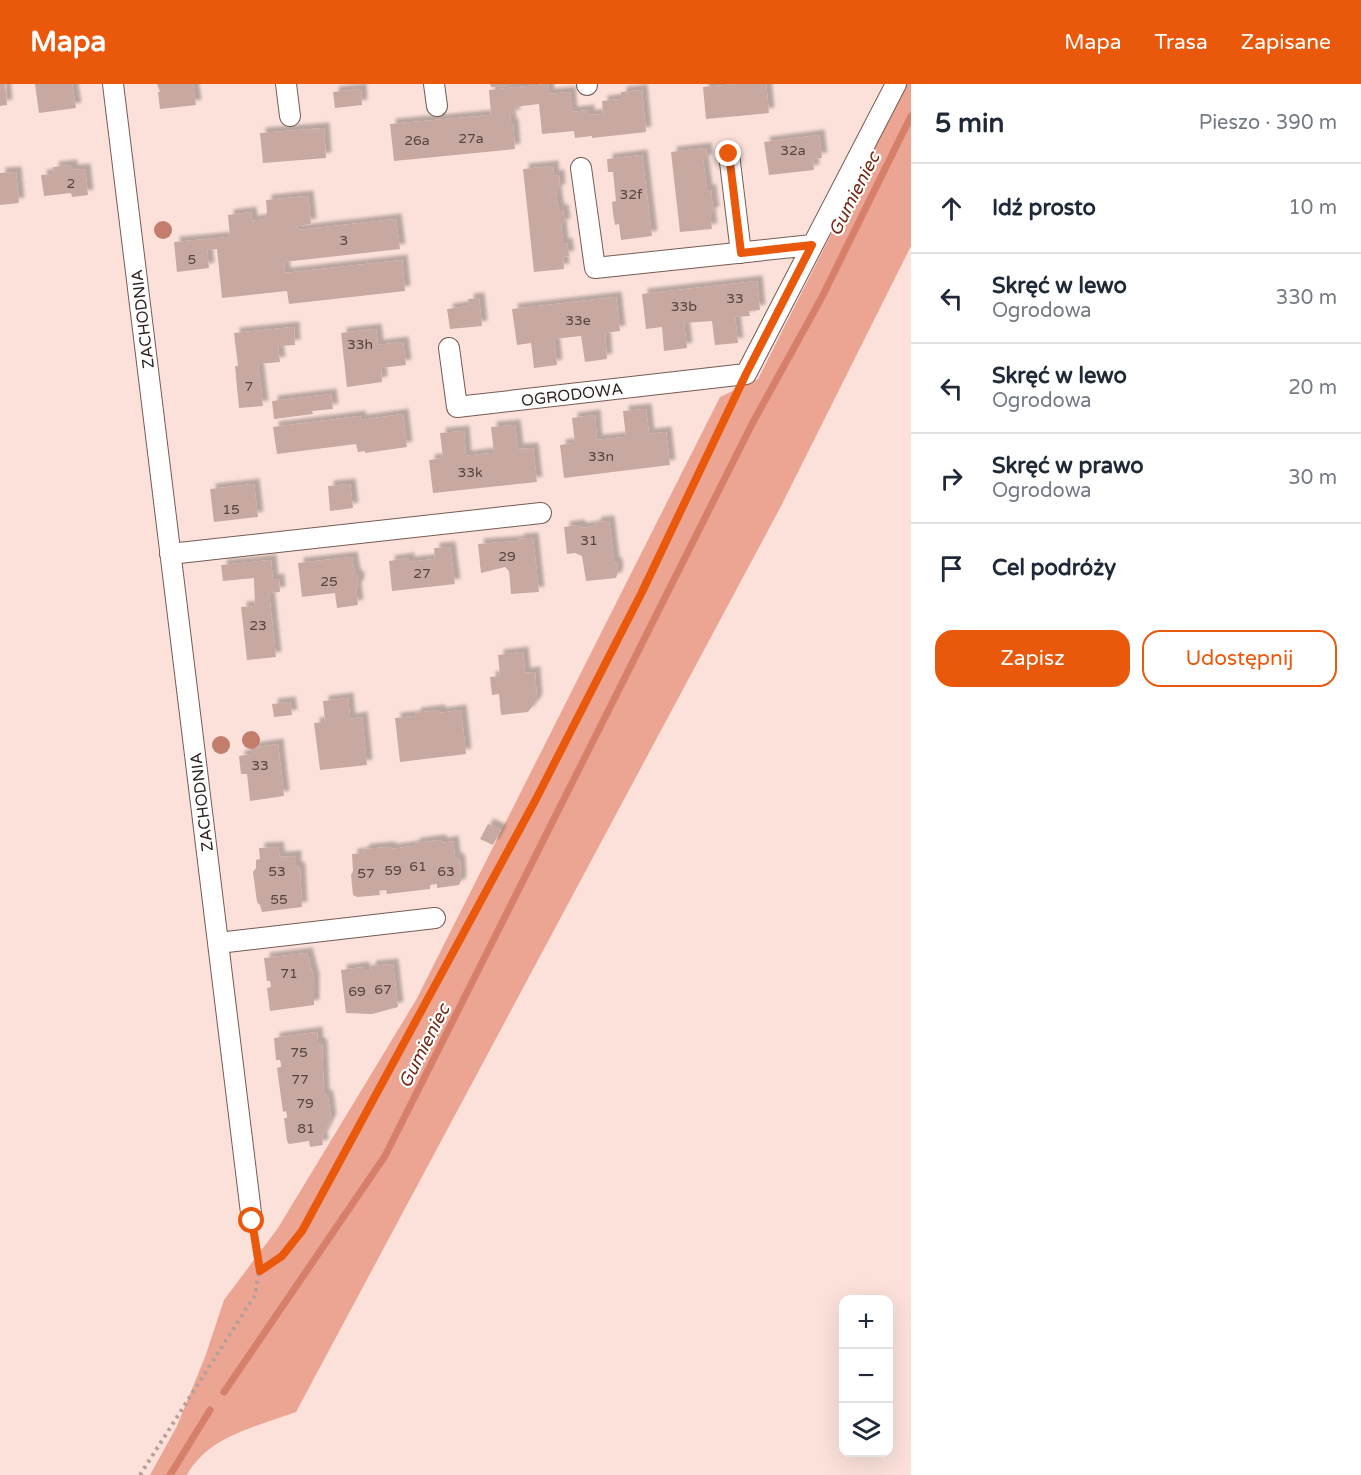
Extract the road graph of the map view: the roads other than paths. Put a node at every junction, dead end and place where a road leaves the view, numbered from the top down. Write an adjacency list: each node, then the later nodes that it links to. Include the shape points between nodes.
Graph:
1 (113, 84): 13 (street, ZACHODNIA)
2 (286, 84): 6 (street)
3 (434, 84): 5 (street)
4 (896, 84): 9 (street)
5 (437, 106)
6 (290, 116)
7 (729, 154): 10 (street)
8 (581, 168): 10 (street, via 595,268)
9 (812, 245): 10 (street); 11 (street, OGRODOWA, via 746,374 458,407)
10 (741, 253)
11 (449, 348)
12 (541, 513): 13 (street)
13 (170, 554): 15 (street, ZACHODNIA)
14 (435, 918): 15 (street)
15 (218, 943): 16 (street, ZACHODNIA)
16 (252, 1221)

